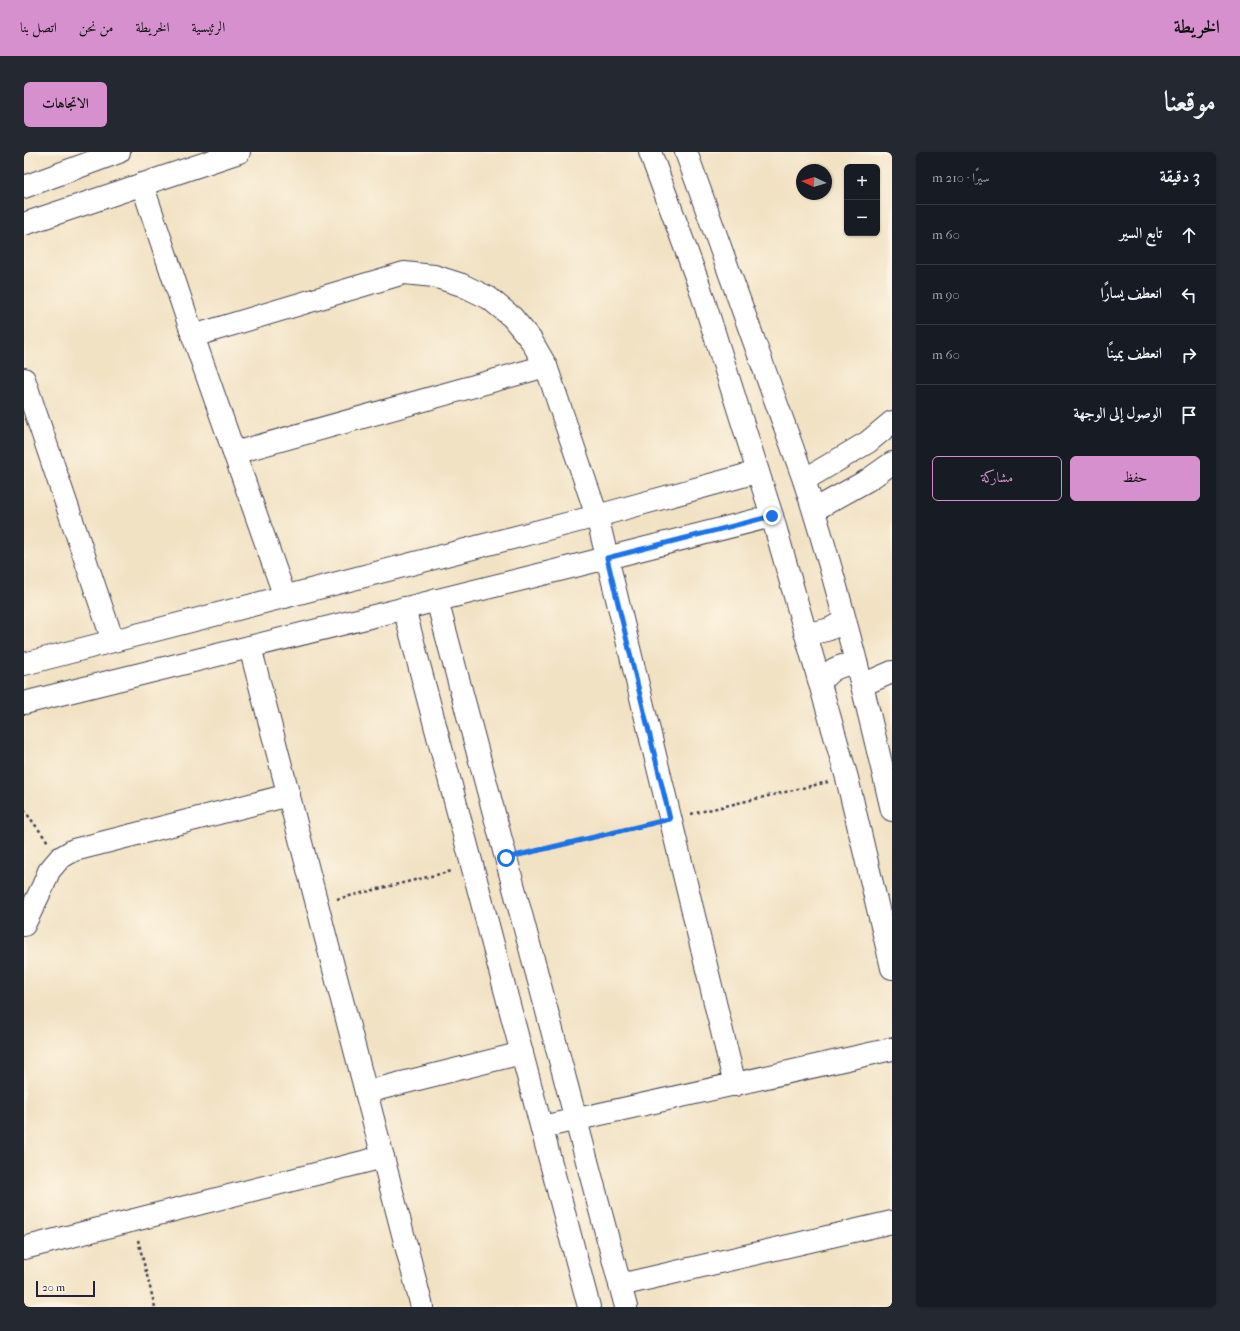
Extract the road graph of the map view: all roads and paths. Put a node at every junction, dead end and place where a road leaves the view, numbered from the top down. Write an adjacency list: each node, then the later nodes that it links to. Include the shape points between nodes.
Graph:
1 (120, 152): 6 (street)
2 (239, 152): 5 (street)
3 (650, 152): 14 (street, via 699,285)
4 (686, 152): 15 (street)
5 (142, 184): 7 (street); 8 (street)
6 (24, 187)
7 (24, 224)
8 (194, 336): 9 (street, via 404,273 434,276 462,284 489,298 512,317 531,340); 12 (street)
9 (546, 366): 12 (street); 17 (street)
10 (24, 379): 25 (street)
11 (892, 422): 15 (street, via 868,442)
12 (234, 453): 20 (street)
13 (892, 463): 16 (street, via 868,480)
14 (757, 472): 17 (street); 18 (street)
15 (804, 480): 16 (street)
16 (814, 510): 23 (street)
17 (597, 516): 19 (street); 20 (street)
18 (772, 516): 19 (street); 24 (street)
19 (607, 558): 21 (street); 36 (street)
20 (285, 597): 25 (street)
21 (437, 600): 22 (street); 38 (street)
22 (404, 608): 26 (street); 39 (street)
23 (844, 620): 24 (street, via 830,629); 29 (street)
24 (805, 632): 30 (street)
25 (113, 642): 27 (street)
26 (250, 647): 31 (street); 33 (street)
27 (24, 664)
28 (892, 672): 29 (street)
29 (860, 675): 30 (street, via 848,664 832,670); 35 (street)
30 (820, 684): 32 (street)
31 (24, 703)
32 (847, 778): 36 (path); 42 (street)
33 (288, 795): 37 (street, via 74,850); 40 (street)
34 (24, 810): 37 (path)
35 (892, 810)
36 (670, 819): 38 (path); 45 (street)
37 (60, 858): 41 (street, via 49,871)
38 (506, 858): 47 (street)
39 (473, 866): 40 (path); 44 (street)
40 (317, 903): 46 (street)
41 (24, 925)
42 (892, 968)
43 (892, 1049): 45 (street)
44 (522, 1052): 46 (street); 48 (street)
45 (735, 1085): 47 (street)
46 (366, 1092): 49 (street)
47 (576, 1120): 48 (street); 53 (street)
48 (542, 1127): 56 (street)
49 (383, 1158): 50 (street); 55 (street)
50 (133, 1221): 52 (street); 54 (path)
51 (892, 1222): 53 (street)
52 (24, 1248)
53 (620, 1285): 57 (street)
54 (155, 1307)
55 (422, 1307)
56 (589, 1307)
57 (626, 1307)

